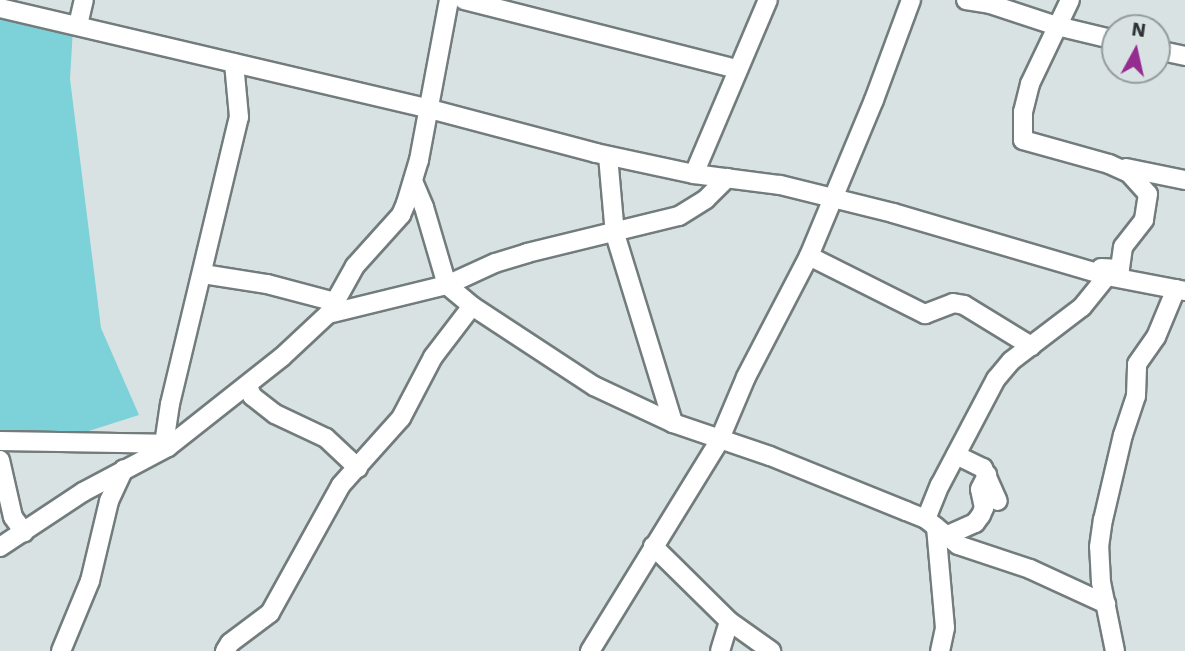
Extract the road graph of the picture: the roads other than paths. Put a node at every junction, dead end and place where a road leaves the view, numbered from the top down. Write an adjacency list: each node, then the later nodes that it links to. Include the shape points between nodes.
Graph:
1 (84, 0): 9 (street)
2 (449, 0): 14 (street)
3 (464, 0): 13 (street)
4 (768, 0): 13 (street)
5 (911, 0): 21 (street)
6 (966, 0): 10 (street)
7 (1070, 0): 10 (street)
8 (0, 8): 9 (street)
9 (78, 25): 12 (street)
10 (1057, 26): 11 (street); 16 (street, via 1030,84 1023,140)
11 (1101, 37)
12 (234, 63): 14 (street); 25 (street, via 239,117)
13 (736, 69): 17 (street)
14 (430, 109): 15 (street); 20 (street)
15 (608, 156): 17 (street); 22 (street)
16 (1109, 164): 19 (street); 24 (street, via 1129,173 1148,194 1144,220 1124,247 1120,269)
17 (694, 174): 18 (street)
18 (727, 178): 21 (street, via 780,185); 22 (street, via 706,200 680,216)
19 (1185, 180)
20 (413, 181): 27 (street); 30 (street, via 401,215 355,266)
21 (832, 199): 23 (street); 24 (street)
22 (615, 234): 27 (street, via 495,263); 33 (street)
23 (809, 256): 31 (street, via 925,314 953,303 964,305); 35 (street, via 746,377)
24 (1078, 266): 26 (street)
25 (203, 274): 30 (street, via 267,284); 36 (street)
26 (1107, 276): 28 (street); 31 (street, via 1082,307)
27 (447, 285): 29 (street); 30 (street)
28 (1181, 290): 48 (street, via 1137,364 1136,396 1099,547)
29 (472, 306): 33 (street, via 594,386); 39 (street, via 433,357 401,418)
30 (332, 308): 32 (street)
31 (1031, 346): 37 (street, via 996,379)
32 (248, 386): 36 (street); 39 (street, via 252,396 275,414 326,438)
33 (673, 423): 35 (street)
34 (0, 442): 36 (street)
35 (719, 442): 44 (street, via 770,456); 46 (street)
36 (166, 446): 40 (street)
37 (956, 455): 41 (street, via 983,468); 44 (street)
38 (0, 460): 42 (street)
39 (358, 468): 51 (street, via 341,485 270,613)
40 (124, 469): 45 (street); 50 (street, via 109,501 90,581)
41 (987, 475): 43 (street); 44 (street, via 980,489 984,509 975,523)
42 (4, 494): 45 (street)
43 (998, 501)
44 (937, 527): 48 (street, via 958,545 1030,569); 55 (street, via 945,628)
45 (24, 532): 47 (street)
46 (653, 546): 49 (street); 52 (street)
47 (0, 547)
48 (1106, 604): 56 (street)
49 (729, 621): 53 (street); 54 (street)
50 (61, 651)
51 (225, 651)
52 (590, 651)
53 (720, 651)
54 (771, 651)
55 (940, 651)
56 (1115, 651)

